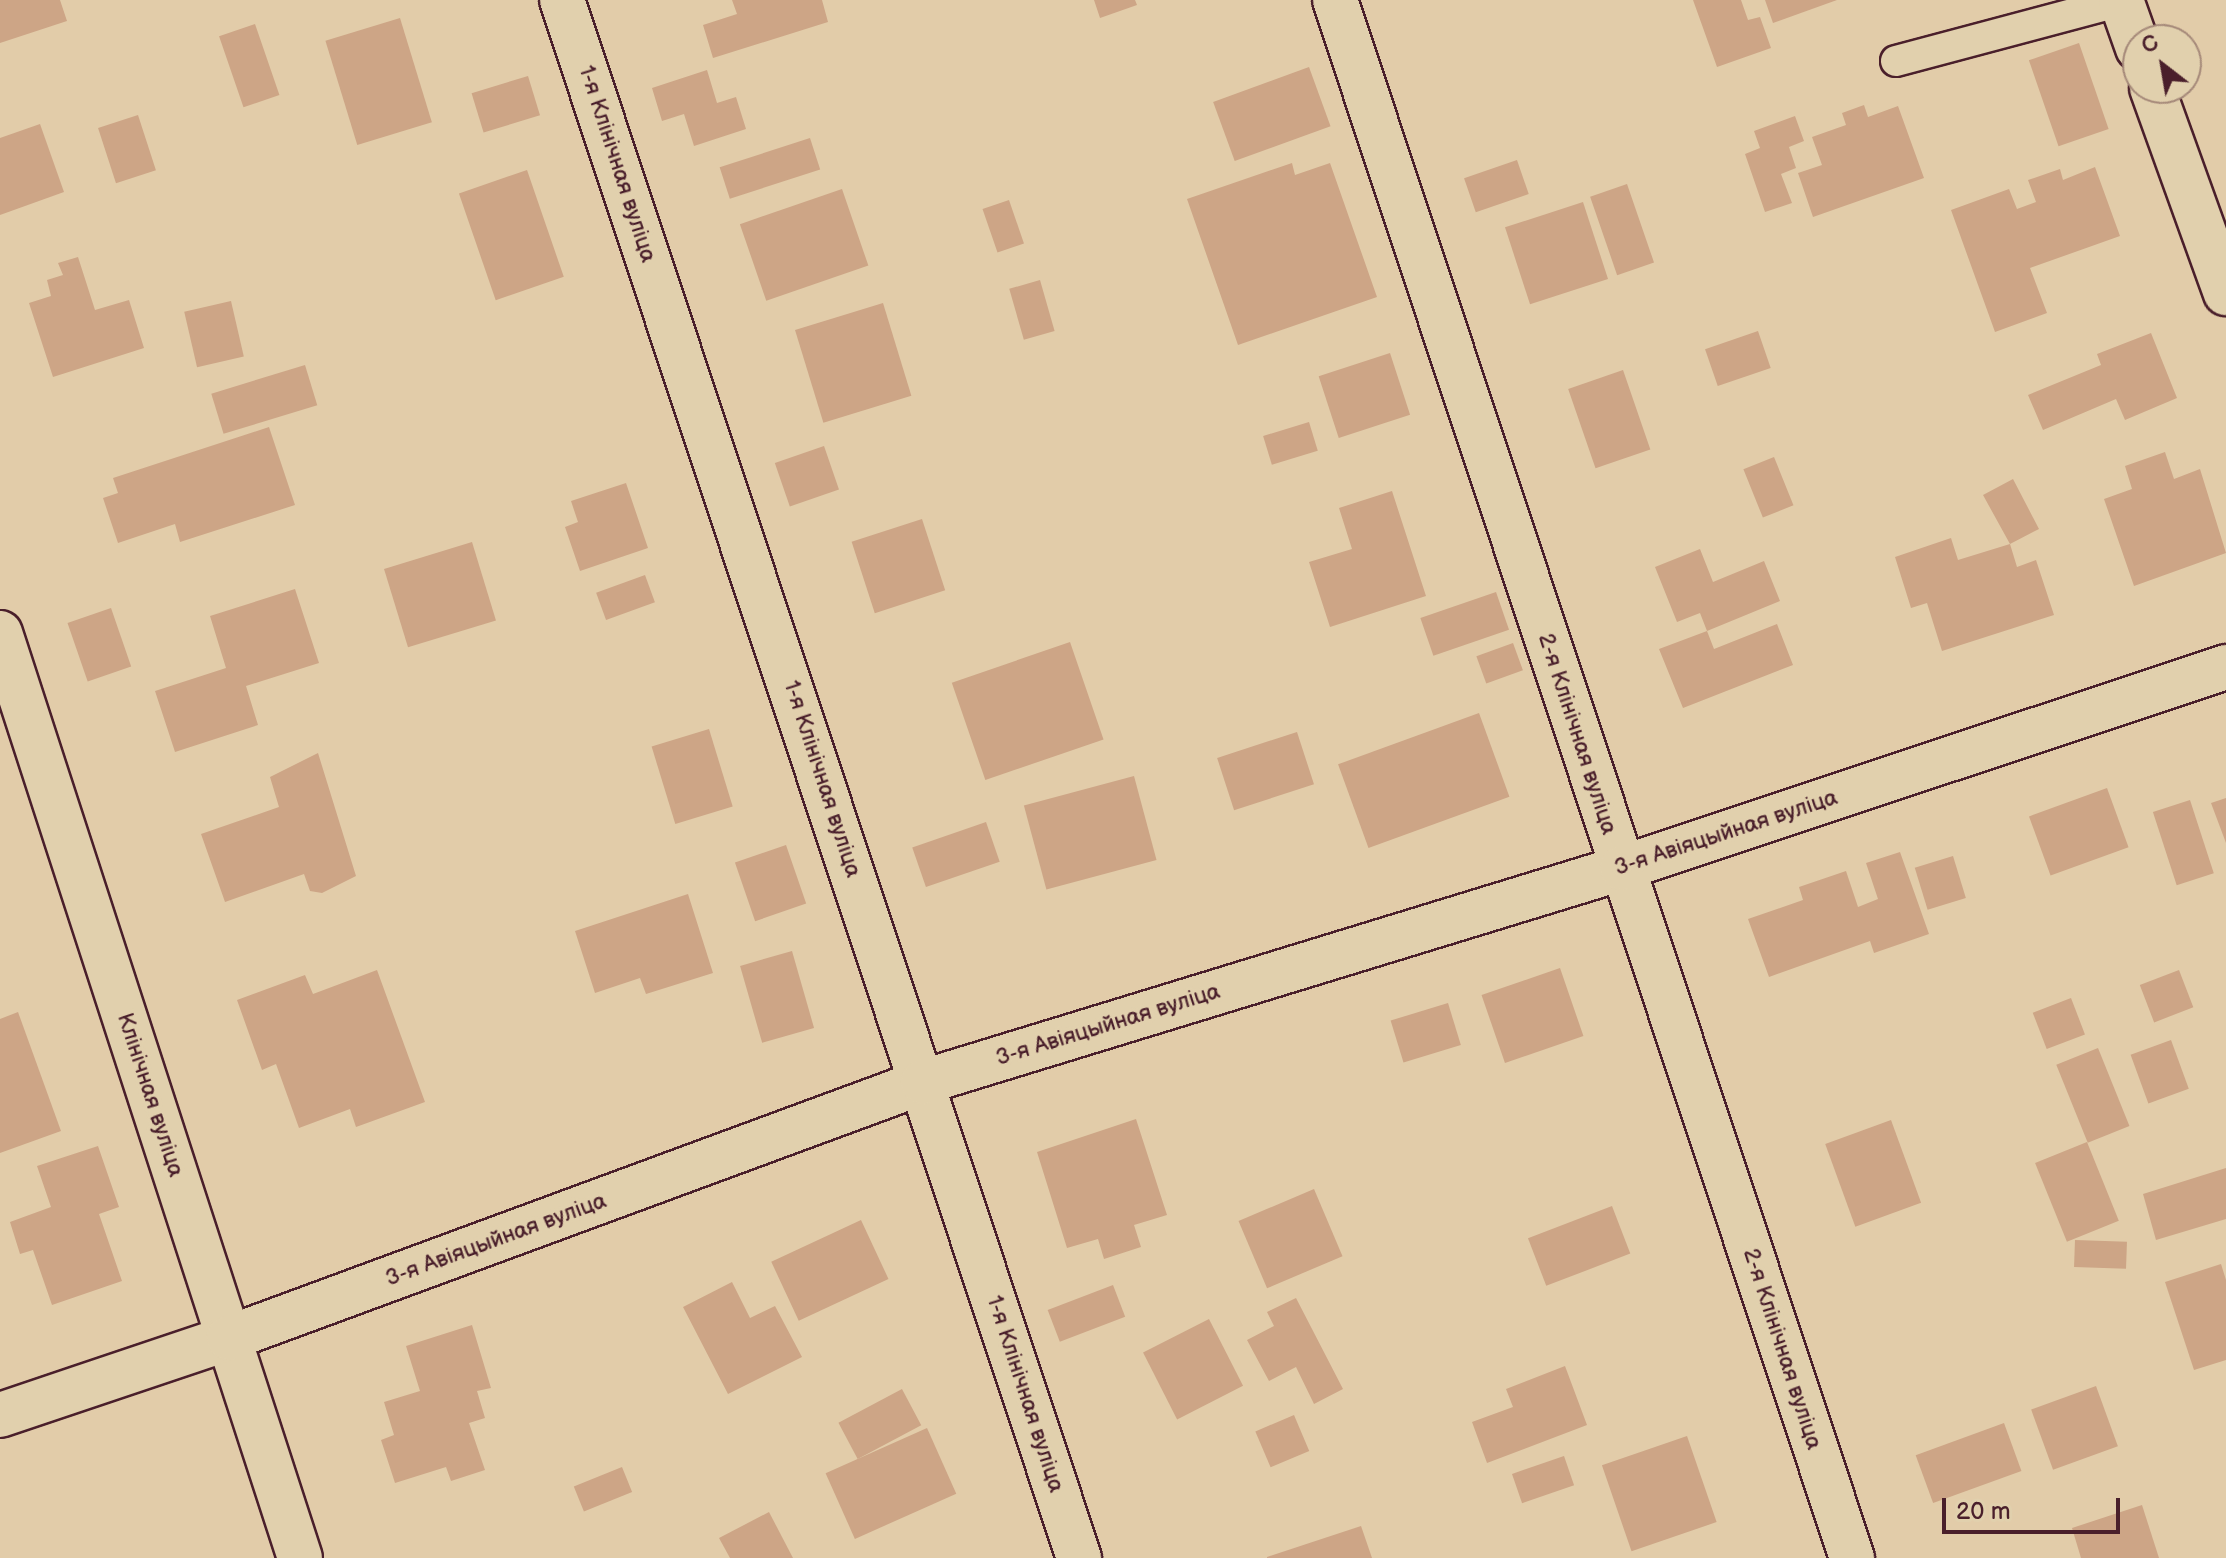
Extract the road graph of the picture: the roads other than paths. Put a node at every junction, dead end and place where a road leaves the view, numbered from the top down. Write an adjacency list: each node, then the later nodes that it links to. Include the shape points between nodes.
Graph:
1 (562, 0): 11 (street, 1-я Клінічная вуліца)
2 (1335, 0): 10 (street, 2-я Клінічная вуліца)
3 (2121, 0): 4 (street); 5 (lane)
4 (2130, 24)
5 (1896, 61)
6 (2158, 104): 7 (street)
7 (2226, 293)
8 (0, 633): 12 (street, Клінічная вуліца)
9 (2226, 667): 10 (street, 3-я Авіяцыйная вуліца)
10 (1622, 868): 11 (street, 3-я Авіяцыйная вуліца); 16 (street, 2-я Клінічная вуліца)
11 (923, 1082): 12 (street, 3-я Авіяцыйная вуліца); 15 (street, 1-я Клінічная вуліца)
12 (229, 1338): 13 (street, 3-я Авіяцыйная вуліца); 14 (street, Клінічная вуліца)
13 (0, 1415)
14 (300, 1558)
15 (1079, 1558)
16 (1852, 1558)

